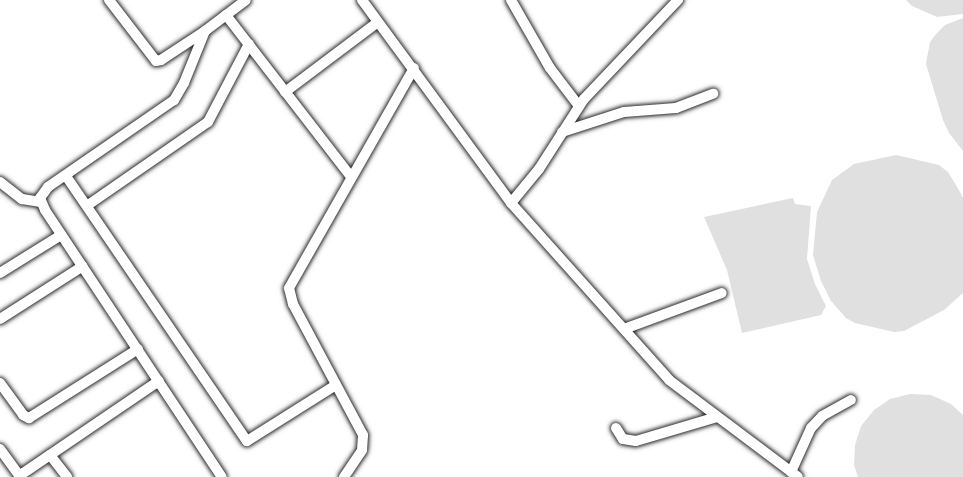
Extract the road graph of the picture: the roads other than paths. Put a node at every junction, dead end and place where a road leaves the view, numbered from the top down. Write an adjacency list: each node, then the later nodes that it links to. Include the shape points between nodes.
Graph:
1 (109, 0): 8 (street, via 156,61)
2 (246, 0): 6 (street)
3 (362, 0): 7 (street)
4 (511, 0): 13 (street, via 550,68)
5 (678, 0): 13 (street)
6 (226, 15): 8 (street); 9 (street)
7 (378, 22): 10 (street); 11 (street)
8 (205, 31): 15 (street, via 174,100)
9 (249, 44): 11 (street); 20 (street, via 208,122)
10 (414, 68): 16 (street); 19 (street)
11 (285, 92): 16 (street)
12 (713, 94): 14 (street, via 676,108 624,112)
13 (579, 106): 14 (street)
14 (562, 132): 19 (street)
15 (66, 176): 18 (street, via 44,191); 20 (street)
16 (351, 177): 30 (street, via 289,288 293,304)
17 (0, 182): 18 (street, via 22,199)
18 (41, 202): 21 (street)
19 (512, 203): 26 (street)
20 (88, 206): 30 (street, via 247,441)
21 (61, 235): 22 (street); 23 (street)
22 (83, 266): 25 (street); 27 (street)
23 (0, 273)
24 (723, 294): 26 (street)
25 (0, 319)
26 (624, 329): 32 (street, via 669,380)
27 (138, 349): 28 (street); 29 (street, via 29,418)
28 (159, 381): 35 (street); 39 (street)
29 (0, 383)
30 (336, 385): 40 (street, via 361,429 364,443)
31 (851, 400): 36 (street, via 822,416 811,428)
32 (717, 417): 33 (street, via 636,441 623,439); 36 (street)
33 (616, 428)
34 (0, 449): 37 (street)
35 (50, 455): 37 (street); 38 (street)
36 (794, 474)
37 (19, 477)
38 (67, 477)
39 (222, 477)
40 (344, 477)

